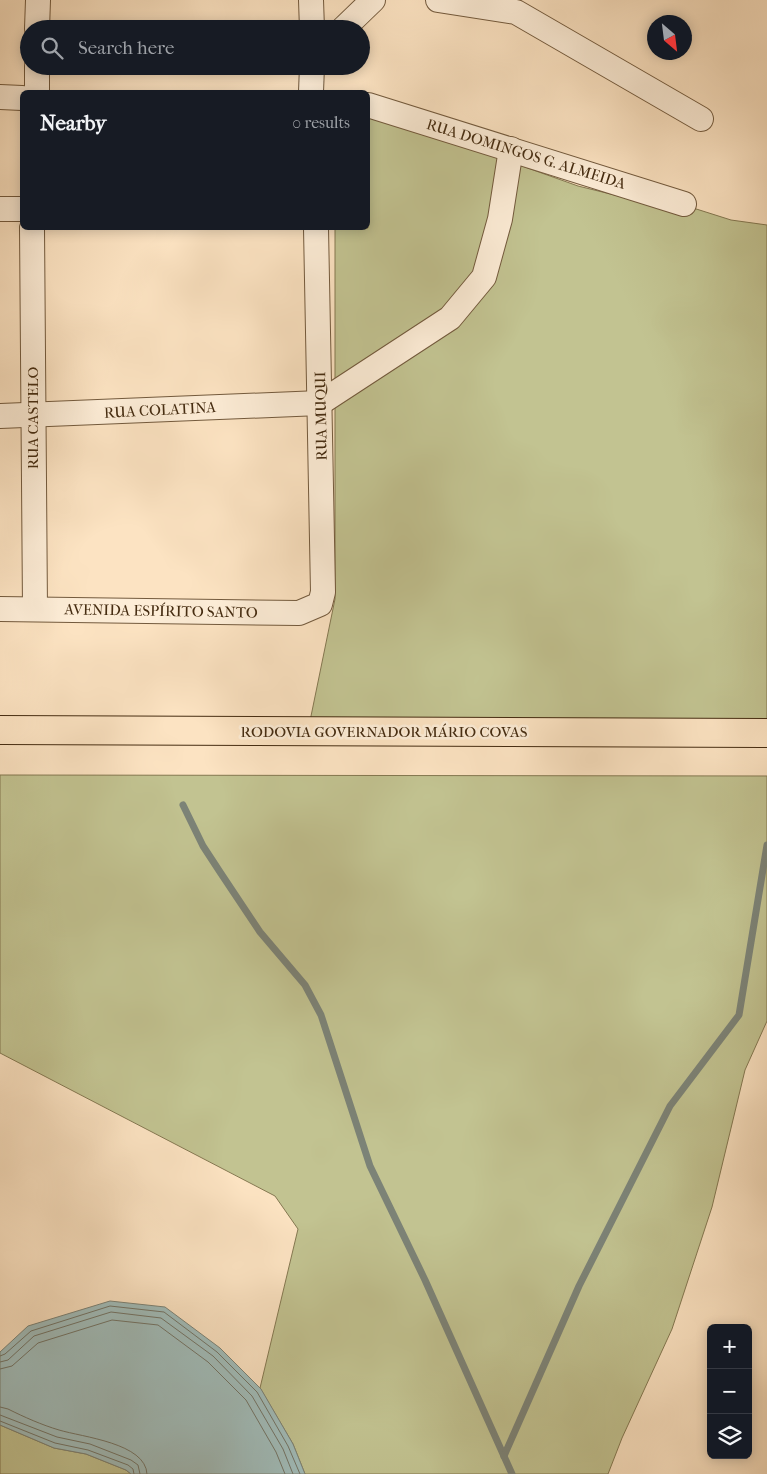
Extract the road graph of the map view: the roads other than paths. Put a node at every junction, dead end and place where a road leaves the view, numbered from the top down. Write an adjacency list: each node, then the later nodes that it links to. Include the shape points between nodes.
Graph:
1 (38, 0): 6 (street)
2 (311, 0): 7 (street)
3 (373, 0): 8 (street)
4 (438, 0): 5 (street)
5 (521, 6): 14 (street)
6 (38, 20)
7 (312, 20)
8 (352, 20)
9 (37, 75): 10 (street)
10 (37, 90)
11 (0, 97): 12 (street)
12 (20, 98)
13 (370, 106): 15 (street, RUA DOMINGOS G. ALMEIDA)
14 (701, 119)
15 (511, 149): 16 (street, RUA DOMINGOS G. ALMEIDA); 21 (street, via 500,219 484,277 450,318)
16 (684, 204)
17 (0, 209): 18 (street)
18 (20, 209)
19 (32, 230): 23 (street, RUA CASTELO)
20 (316, 230): 21 (street, RUA MUQUI)
21 (320, 403): 23 (street, RUA COLATINA); 24 (street, RUA MUQUI, via 323,592)
22 (0, 416): 23 (street, RUA COLATINA)
23 (32, 416): 25 (street, RUA CASTELO)
24 (320, 604): 25 (street, AVENIDA ESPÍRITO SANTO, via 299,613)
25 (35, 609): 26 (street, AVENIDA ESPÍRITO SANTO)
26 (0, 610)
27 (0, 730): 28 (main road, RODOVIA GOVERNADOR MÁRIO COVAS)
28 (767, 732)

